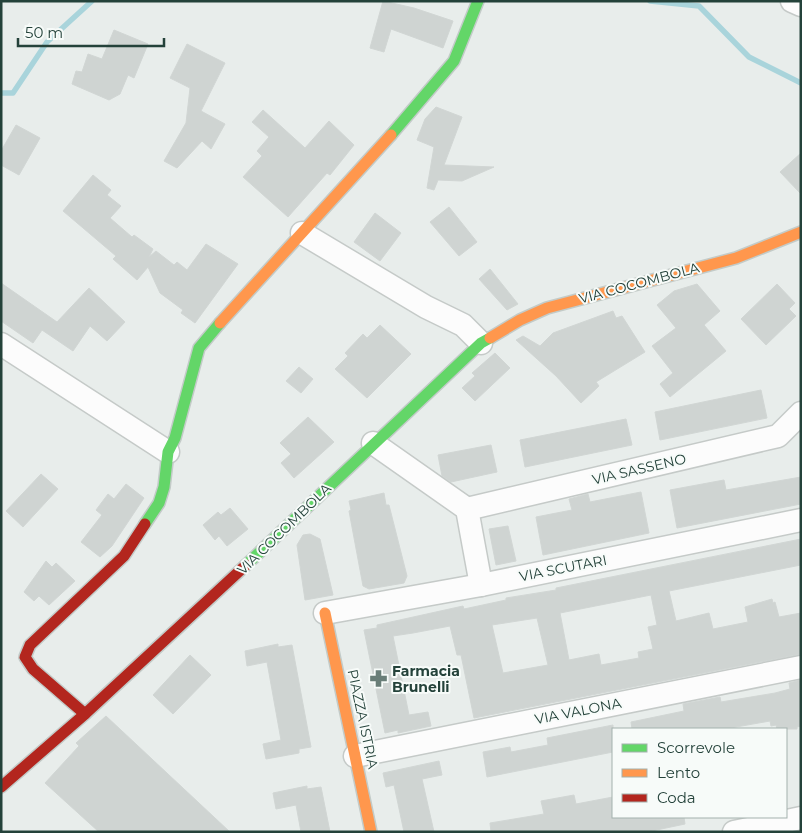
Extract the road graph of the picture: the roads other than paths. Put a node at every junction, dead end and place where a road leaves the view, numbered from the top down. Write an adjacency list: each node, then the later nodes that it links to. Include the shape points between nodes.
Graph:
1 (478, 1): 5 (street, via 454,61)
2 (792, 1): 3 (street)
3 (801, 5)
4 (801, 232): 6 (street, VIA COCOMBOLA, via 736,258 547,308)
5 (302, 233): 6 (street, via 462,325); 10 (street, via 199,348 175,438)
6 (481, 343): 9 (street, VIA COCOMBOLA)
7 (1, 344): 10 (street)
8 (801, 413): 11 (street, VIA SASSENO, via 778,436)
9 (373, 444): 11 (street); 16 (street, VIA COCOMBOLA)
10 (168, 452): 16 (street, via 159,503 124,556 30,645 25,657 33,669)
11 (467, 509): 13 (street)
12 (801, 520): 13 (street, VIA SCUTARI)
13 (481, 585): 14 (street, VIA SCUTARI)
14 (325, 613): 17 (street, PIAZZA ISTRIA)
15 (801, 667): 17 (street, VIA VALONA)
16 (85, 714): 18 (street, VIA COCOMBOLA)
17 (355, 756): 20 (street, PIAZZA ISTRIA)
18 (6, 775)
19 (801, 818): 21 (street)
20 (371, 832)
21 (734, 832)

